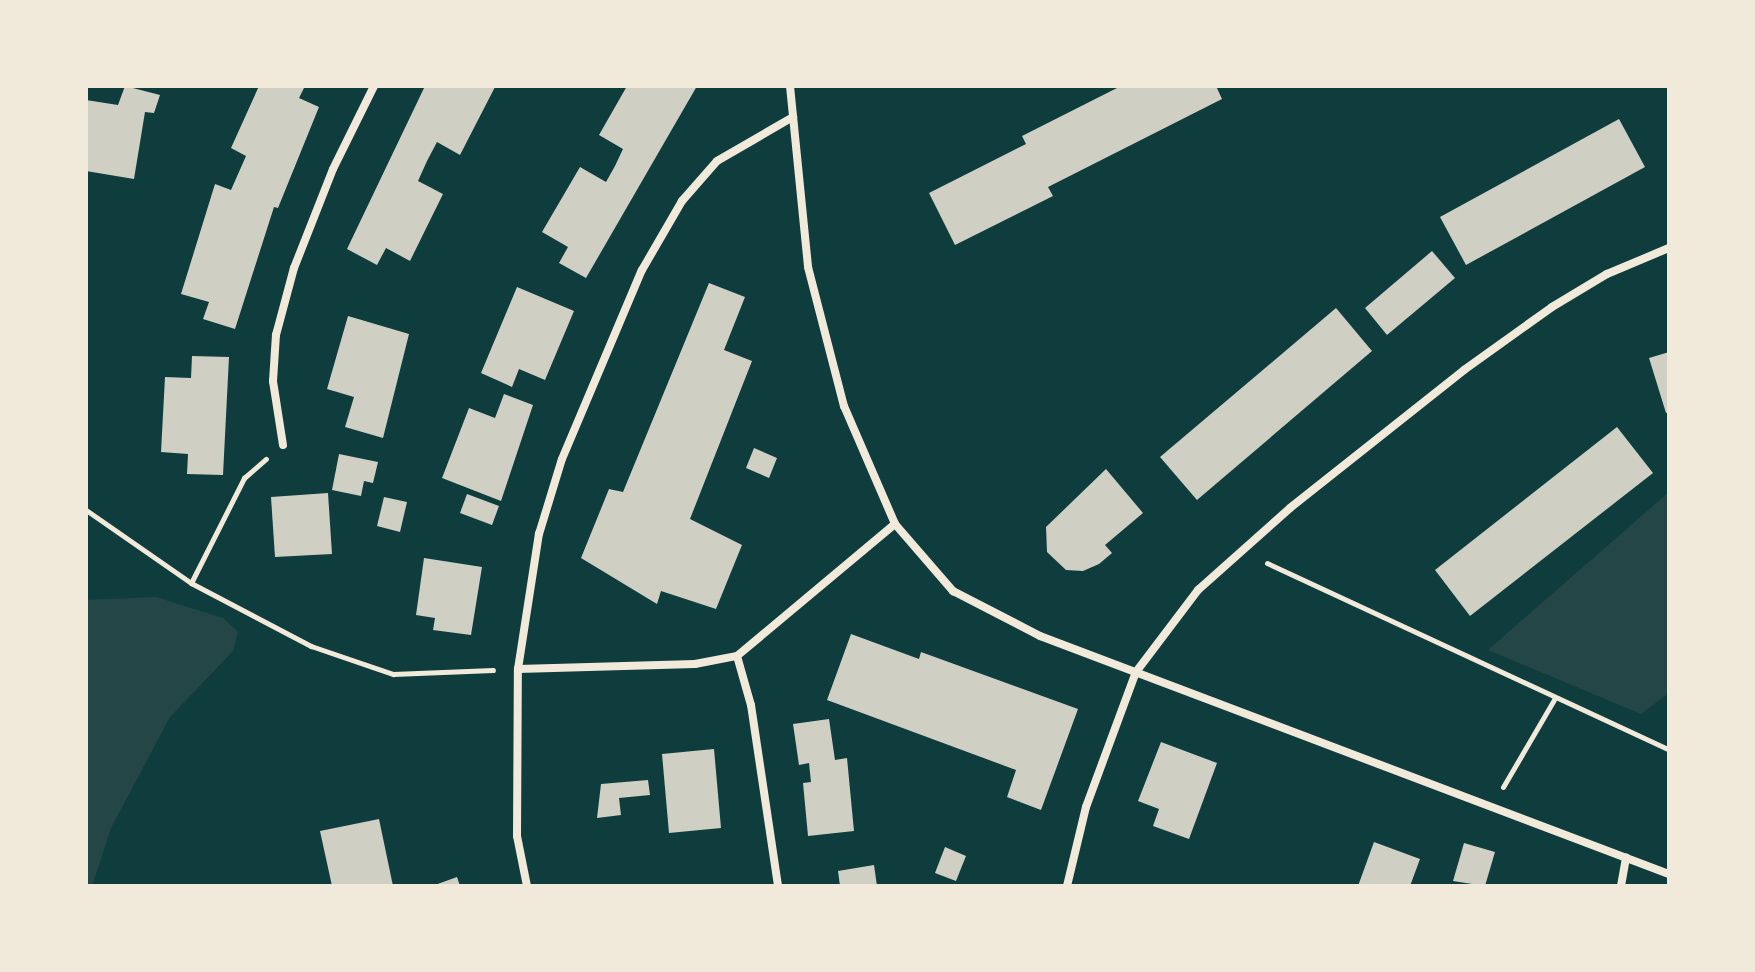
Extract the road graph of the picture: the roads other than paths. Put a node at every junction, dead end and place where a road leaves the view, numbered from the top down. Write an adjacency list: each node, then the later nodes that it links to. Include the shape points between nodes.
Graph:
1 (374, 86): 5 (street, via 333,169 294,268 276,335 273,381)
2 (790, 86): 3 (street)
3 (793, 117): 6 (street, via 808,267 822,331 844,406); 8 (street, via 751,136 717,161 682,201 642,270 562,459 539,534)
4 (1669, 248): 9 (street, via 1607,274 1464,370 1240,550 1177,613)
5 (283, 445)
6 (895, 524): 7 (street); 9 (street, via 924,563 984,610)
7 (737, 656): 8 (street, via 695,664); 13 (street, via 751,705)
8 (518, 669): 12 (street, via 517,836)
9 (1136, 672): 10 (street); 14 (street, via 1086,807)
10 (1626, 857): 11 (street); 15 (street)
11 (1669, 874)
12 (527, 886)
13 (778, 886)
14 (1067, 886)
15 (1621, 886)

